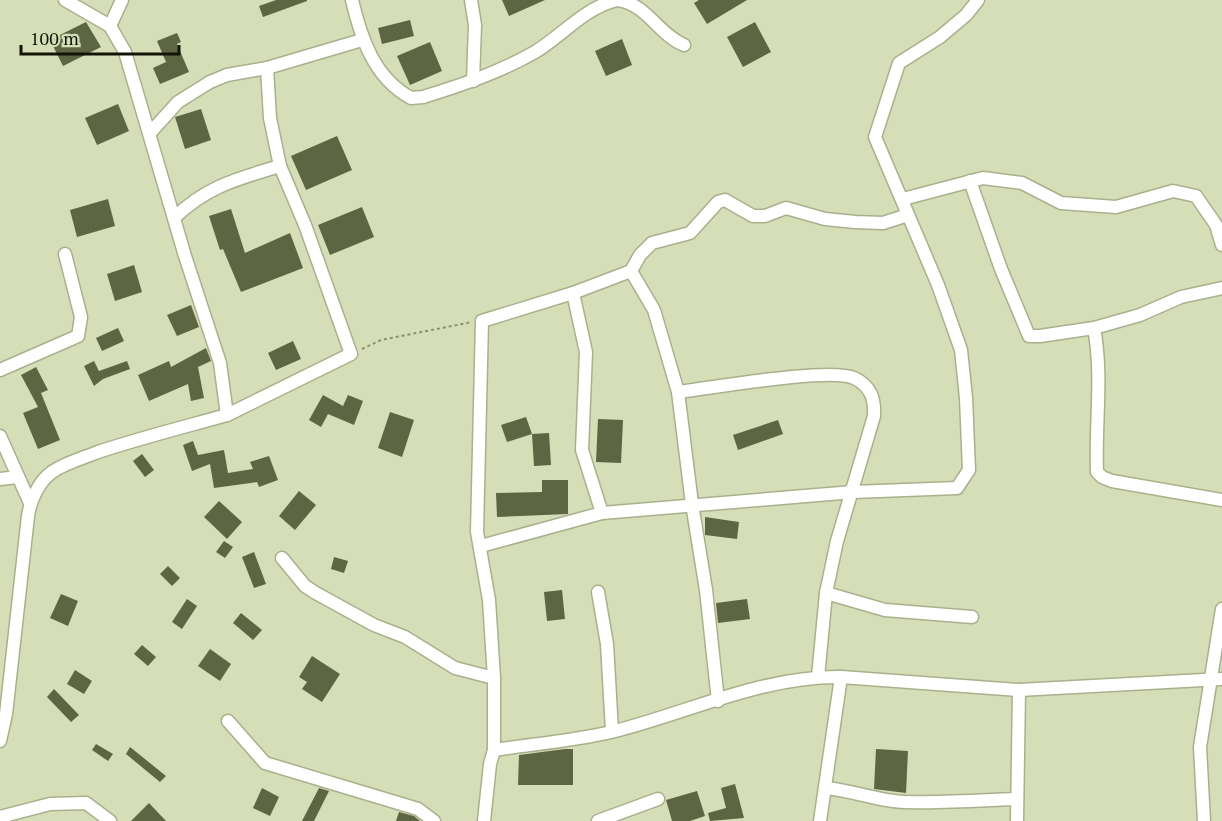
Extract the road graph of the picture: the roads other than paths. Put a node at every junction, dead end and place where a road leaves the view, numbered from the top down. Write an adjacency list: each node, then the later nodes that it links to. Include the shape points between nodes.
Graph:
1 (65, 0): 7 (street)
2 (122, 0): 7 (street)
3 (352, 0): 8 (street)
4 (471, 0): 11 (street, via 475,25)
5 (617, 0): 9 (street, via 635,6 672,40); 11 (street, via 595,7 530,55)
6 (978, 0): 15 (street, via 966,15 899,63 895,71 875,137)
7 (110, 26): 12 (street, via 124,52)
8 (362, 40): 10 (street); 11 (street, via 382,74 411,98)
9 (684, 45)
10 (267, 68): 12 (street, via 226,75 194,90); 13 (street, via 270,118)
11 (473, 81)
12 (150, 133): 17 (street)
13 (280, 166): 17 (street, via 214,187 191,201); 26 (street, via 351,354)
14 (970, 181): 15 (street); 18 (street, via 983,178 1022,183 1061,203 1116,207 1173,191 1196,196 1216,225); 23 (street, via 1000,269 1029,336)
15 (903, 199): 16 (street)
16 (908, 215): 20 (street, via 883,223 855,222 825,219 786,207 765,216 753,216 725,200 718,201 690,233 652,243); 30 (street, via 961,350 969,470 957,488)
17 (174, 218): 26 (street, via 220,363)
18 (1222, 245)
19 (65, 254): 24 (street, via 81,317 78,336)
20 (631, 271): 22 (street); 25 (street, via 654,310)
21 (1222, 288): 23 (street, via 1181,297 1140,315)
22 (573, 293): 34 (street, via 586,352 582,450); 35 (street, via 482,321 476,490)
23 (1094, 328): 31 (street, via 1100,359 1097,472 1112,481)
24 (0, 370)
25 (678, 392): 30 (street, via 792,377 853,378 867,387 874,407); 33 (street)
26 (227, 416): 32 (street, via 78,459 52,472)
27 (0, 436): 28 (street)
28 (18, 477): 29 (street); 32 (street)
29 (0, 479)
30 (854, 492): 33 (street); 38 (street, via 837,541)
31 (1222, 500)
32 (30, 503): 49 (street)
33 (692, 504): 34 (street); 46 (street)
34 (602, 513): 35 (street)
35 (481, 546): 43 (street)
36 (282, 558): 43 (street, via 314,592 405,637 455,668)
37 (598, 592): 48 (street, via 607,644)
38 (826, 593): 40 (street, via 885,610); 41 (street)
39 (1222, 609): 44 (street)
40 (972, 617)
41 (818, 676): 42 (street); 46 (street, via 746,690)
42 (841, 677): 45 (street); 51 (street)
43 (494, 678): 50 (street)
44 (1217, 680): 45 (street); 61 (street, via 1200,747)
45 (1019, 690): 53 (street)
46 (718, 701): 48 (street)
47 (228, 721): 56 (street, via 266,763 418,809)
48 (612, 731): 50 (street)
49 (0, 741)
50 (494, 750): 57 (street)
51 (825, 788): 53 (street, via 903,802); 59 (street)
52 (658, 799): 58 (street)
53 (1017, 799): 60 (street)
54 (0, 817): 55 (street, via 50,804 78,802 93,806)
55 (110, 821)
56 (434, 821)
57 (484, 821)
58 (598, 821)
59 (820, 821)
60 (1017, 821)
61 (1204, 821)

